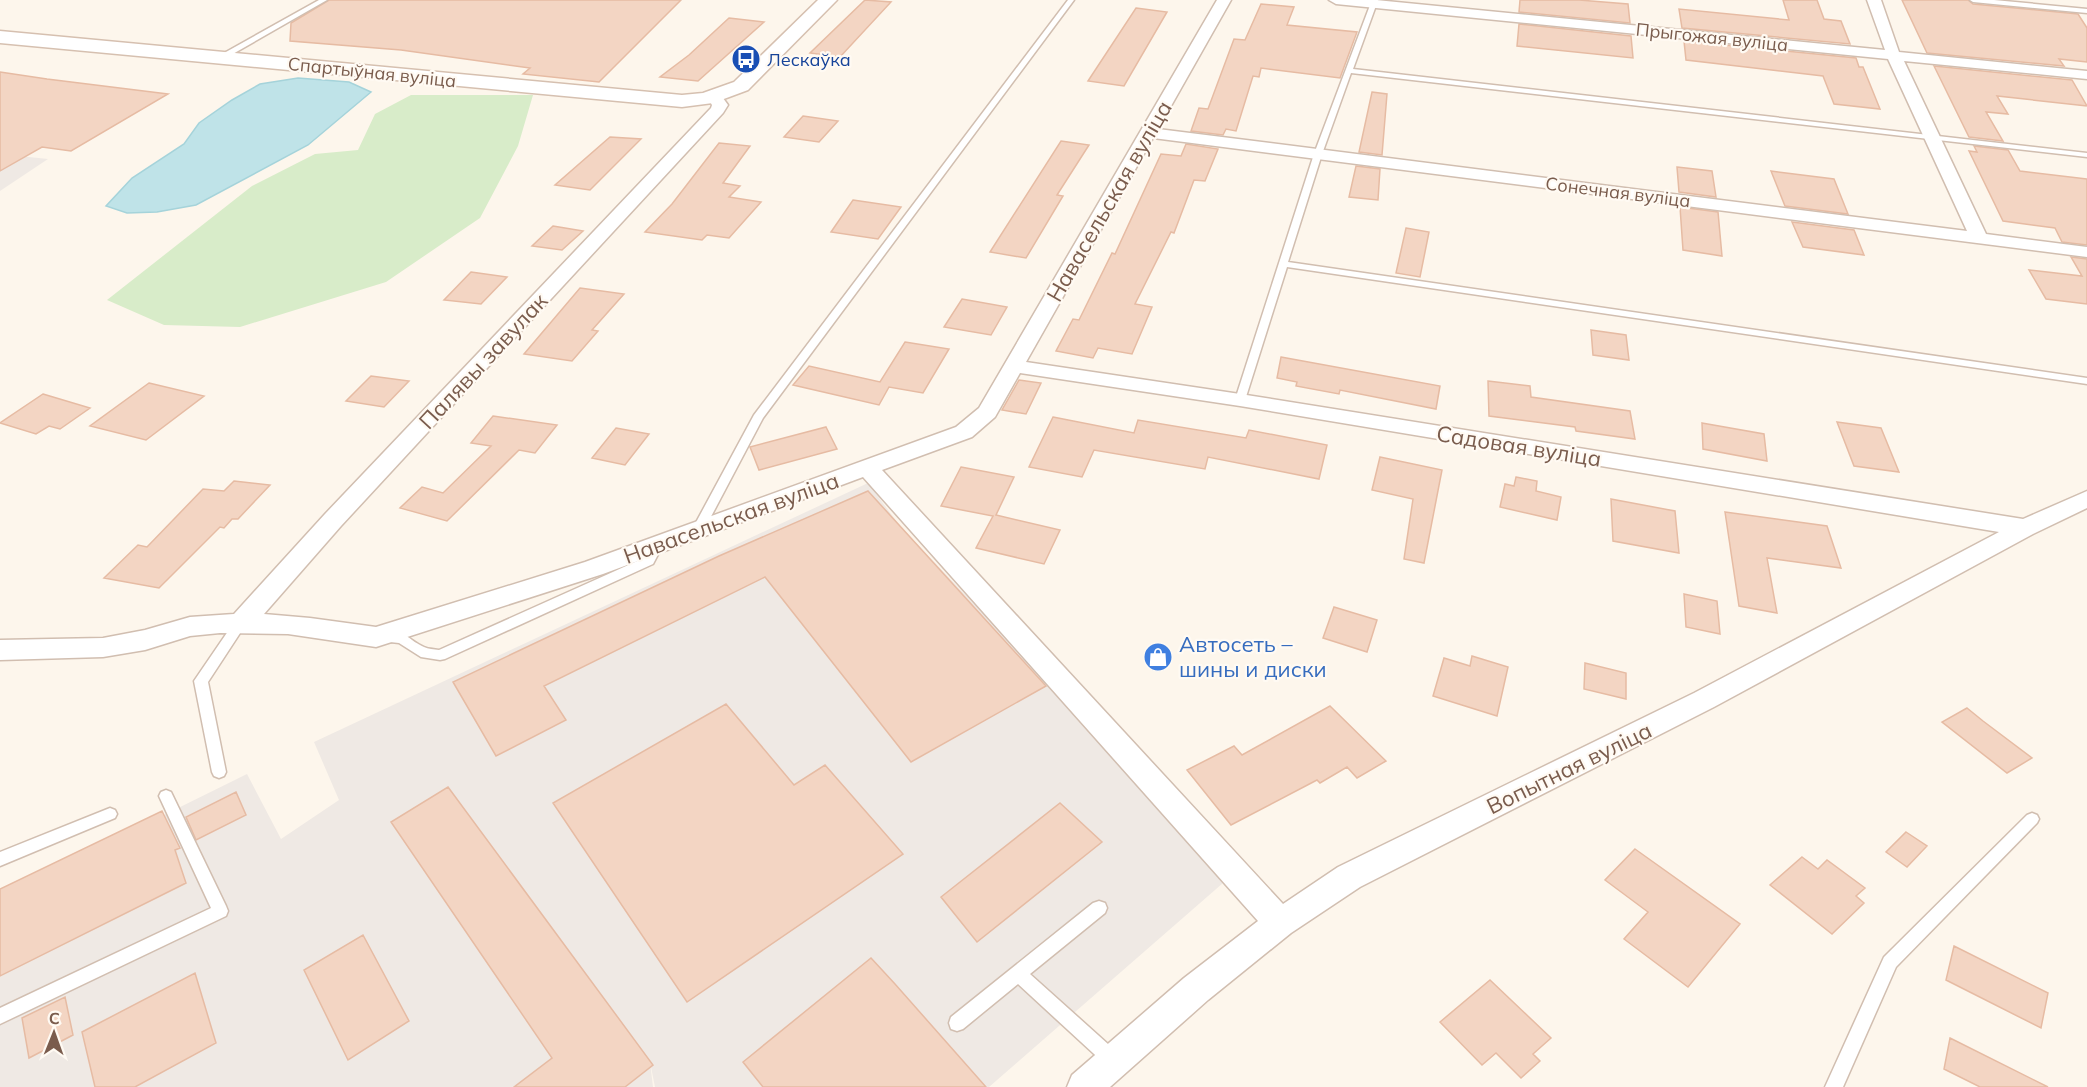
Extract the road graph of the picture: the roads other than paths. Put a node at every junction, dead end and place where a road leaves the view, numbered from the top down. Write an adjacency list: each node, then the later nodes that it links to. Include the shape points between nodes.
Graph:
1 (324, 0): 12 (lane)
2 (828, 0): 15 (main road, Спартыўная вуліца, via 741,86)
3 (1071, 0): 28 (lane, via 758,417)
4 (1224, 0): 16 (street, Навасельская вуліца)
5 (1336, 0): 8 (street, Прыгожая вуліца)
6 (1874, 0): 11 (street)
7 (1973, 0): 9 (lane)
8 (1375, 2): 11 (street, Прыгожая вуліца); 13 (lane)
9 (2087, 11)
10 (0, 37): 12 (main road, Спартыўная вуліца)
11 (1893, 54): 14 (street, Прыгожая вуліца); 17 (street)
12 (221, 57): 15 (main road, Спартыўная вуліца, via 661,100)
13 (1349, 71): 17 (lane); 18 (lane)
14 (2087, 75)
15 (715, 97): 31 (street, Палявы завулак, via 720,105 718,110)
16 (1149, 133): 18 (street, Сонечная вуліца); 23 (street, Навасельская вуліца)
17 (1933, 136): 19 (lane); 20 (street)
18 (1318, 154): 20 (street, Сонечная вуліца); 22 (lane)
19 (2087, 155)
20 (1979, 238): 21 (street, Сонечная вуліца)
21 (2087, 252)
22 (1284, 264): 24 (lane); 25 (lane)
23 (1013, 366): 25 (street, Садовая вуліца); 26 (street, Навасельская вуліца, via 987,412 964,432)
24 (2087, 381)
25 (1240, 400): 29 (street, Садовая вуліца)
26 (867, 468): 28 (street, Навасельская вуліца); 40 (street)
27 (2087, 499): 29 (street, Вопытная вуліца)
28 (699, 528): 30 (street, Навасельская вуліца)
29 (2025, 528): 40 (street, Вопытная вуліца, via 1704,700 1349,877)
30 (658, 543): 32 (street, Навасельская вуліца, via 594,568); 32 (lane, via 650,561 440,655 421,652 402,638)
31 (240, 624): 32 (street, Навасельская вуліца, via 343,630); 33 (street, Навасельская вуліца, via 196,625 87,650); 34 (lane, via 201,681)
32 (376, 637)
33 (0, 650)
34 (219, 772)
35 (166, 796): 42 (lane, via 220,911)
36 (110, 814): 38 (lane)
37 (2031, 819): 46 (lane, via 1890,962)
38 (0, 859)
39 (1099, 909): 41 (lane)
40 (1280, 923): 44 (street, Вопытная вуліца)
41 (1019, 974): 43 (lane); 44 (lane)
42 (0, 1016)
43 (957, 1023)
44 (1113, 1060): 45 (street, Вопытная вуліца)
45 (1084, 1087)
46 (1834, 1087)

